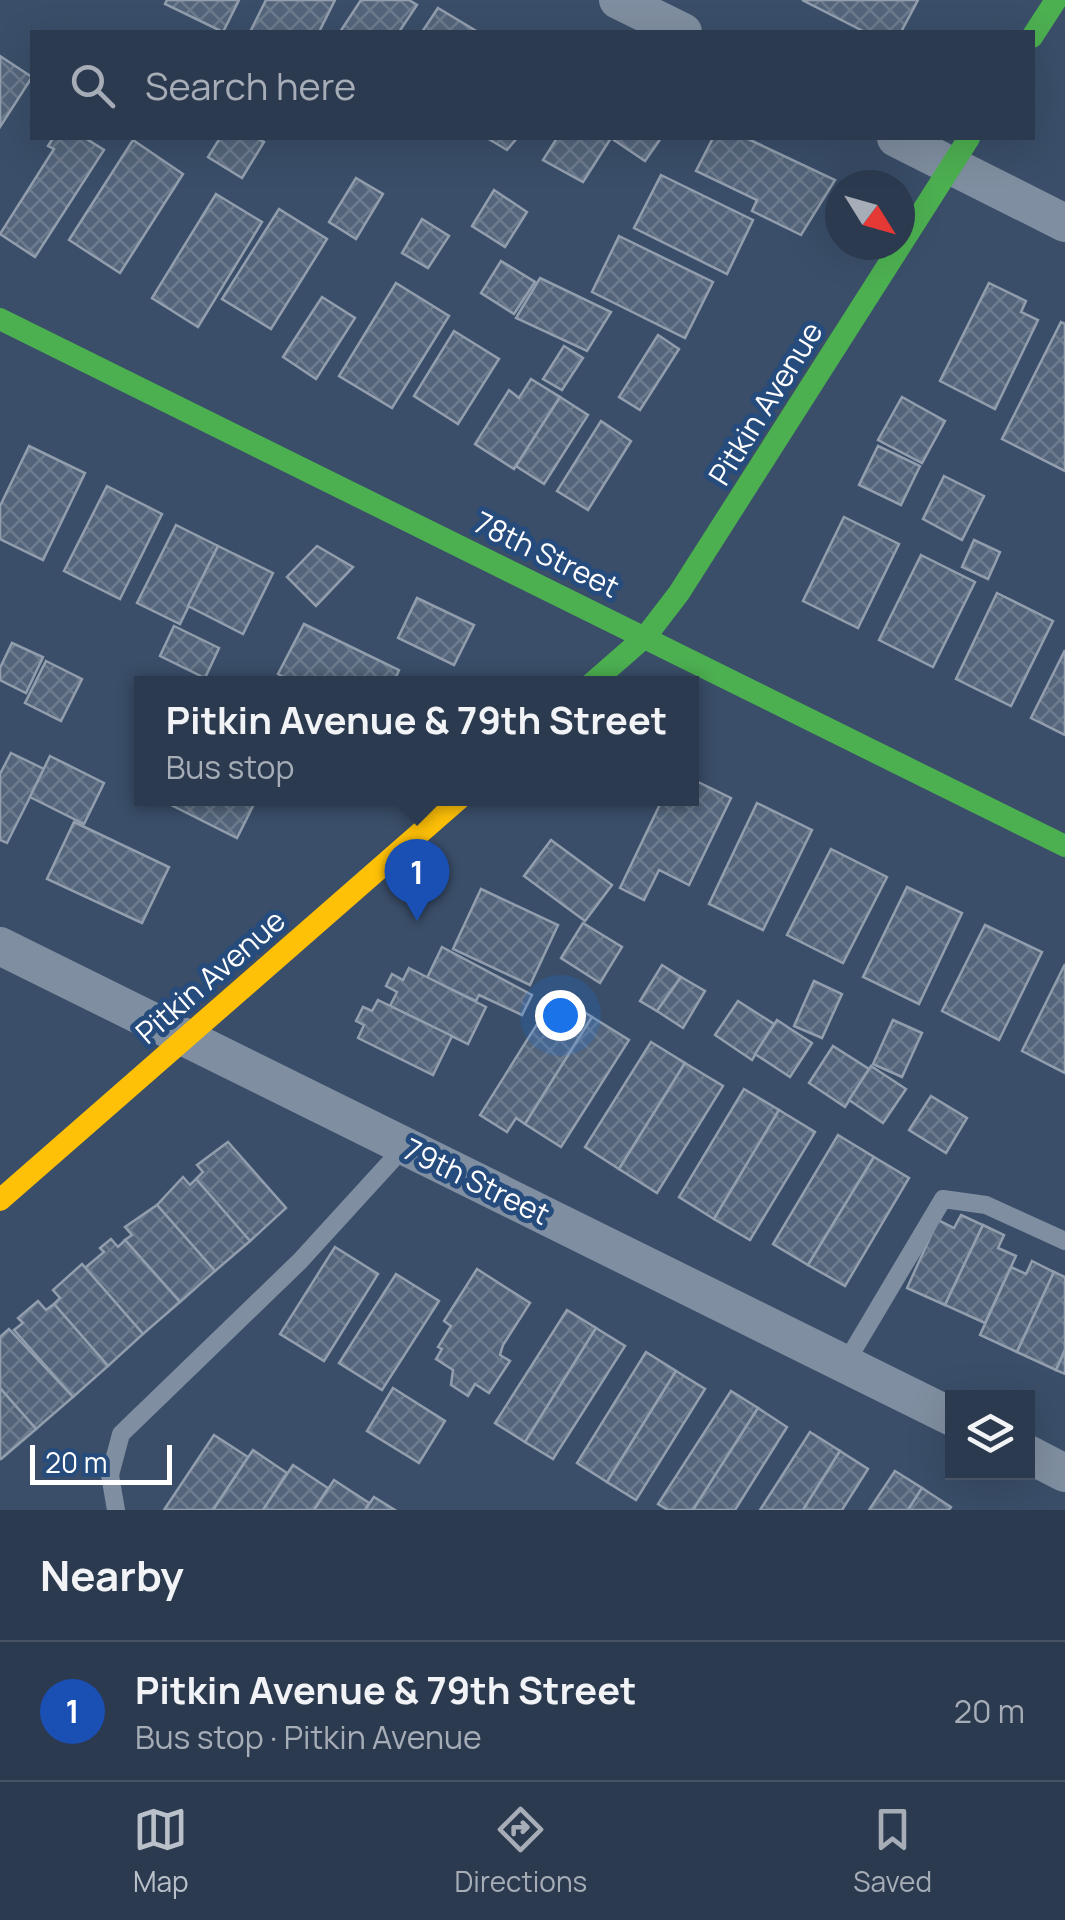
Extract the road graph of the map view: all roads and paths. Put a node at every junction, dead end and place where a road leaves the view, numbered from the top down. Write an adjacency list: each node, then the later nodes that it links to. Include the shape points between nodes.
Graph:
1 (618, 0): 3 (street)
2 (1056, 0): 4 (street)
3 (680, 30)
4 (1035, 32)
5 (906, 140): 6 (street)
6 (960, 151): 7 (street); 9 (street, Pitkin Avenue)
7 (1065, 223)
8 (0, 319): 9 (street, 78th Street)
9 (646, 636): 10 (street, Pitkin Avenue); 12 (street, 78th Street)
10 (600, 676)
11 (451, 806): 14 (street, Pitkin Avenue)
12 (1065, 846)
13 (0, 946): 14 (street, 79th Street)
14 (186, 1037): 15 (street, 79th Street); 16 (street, Pitkin Avenue)
15 (406, 1146): 18 (street, 79th Street); 22 (lane, via 300,1261 121,1434 110,1474)
16 (0, 1200)
17 (1065, 1241): 18 (lane, via 986,1204 943,1198)
18 (845, 1364): 19 (street, 79th Street)
19 (945, 1414)
20 (1035, 1458): 21 (street)
21 (1065, 1473)
22 (116, 1510)

